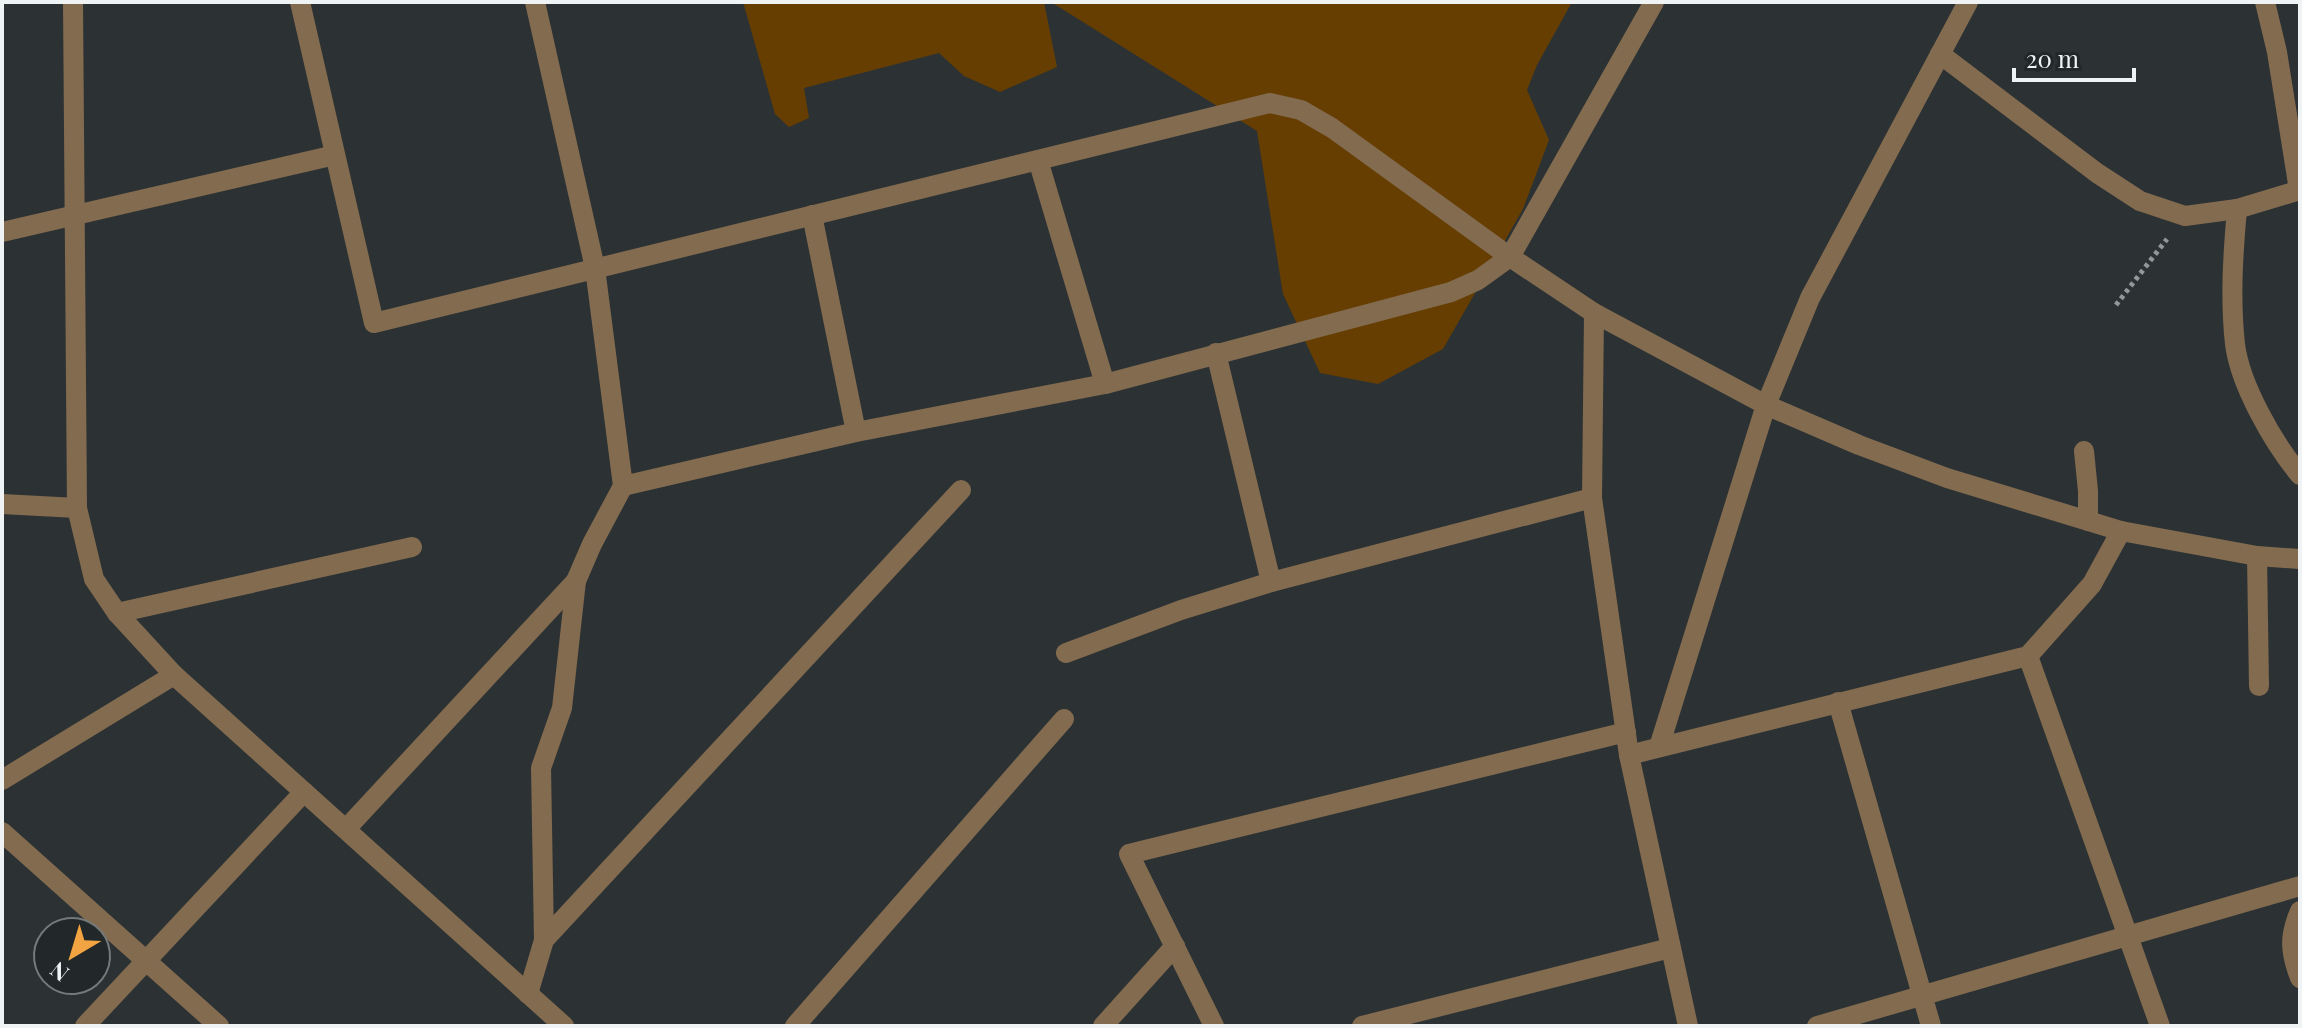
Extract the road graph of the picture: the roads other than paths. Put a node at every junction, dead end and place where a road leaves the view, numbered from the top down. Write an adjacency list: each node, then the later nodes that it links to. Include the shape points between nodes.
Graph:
1 (73, 2): 12 (street)
2 (300, 2): 8 (street)
3 (535, 2): 16 (street)
4 (1654, 2): 15 (street)
5 (2265, 2): 10 (street)
6 (1963, 4): 7 (street)
7 (1940, 54): 11 (street, via 2140,201 2185,216); 20 (street, via 1810,298)
8 (335, 155): 12 (street); 16 (street, via 374,323)
9 (1038, 160): 13 (street); 15 (street, via 1270,103 1301,110 1332,128); 19 (street)
10 (2300, 190): 11 (street)
11 (2237, 209): 23 (street, via 2231,284 2235,348 2270,433)
12 (74, 215): 14 (street); 28 (street)
13 (812, 215): 16 (street); 21 (street)
14 (2, 232)
15 (1510, 257): 17 (street); 18 (street, via 1451,292)
16 (595, 268): 24 (street)
17 (1594, 313): 20 (street); 26 (street)
18 (1216, 353): 19 (street); 35 (street)
19 (1105, 384): 21 (street)
20 (1766, 405): 29 (street, via 1947,478); 44 (street)
21 (856, 432): 24 (street)
22 (2084, 451): 29 (street)
23 (2300, 475)
24 (623, 486): 34 (street)
25 (961, 490): 53 (street)
26 (1592, 498): 35 (street); 43 (street)
27 (2, 504): 28 (street)
28 (77, 508): 36 (street, via 94,579)
29 (2088, 521): 30 (street)
30 (2121, 531): 32 (street); 38 (street, via 2092,584)
31 (412, 547): 36 (street)
32 (2257, 556): 33 (street); 40 (street)
33 (2300, 559)
34 (576, 581): 48 (street); 53 (street, via 562,708 541,768)
35 (1271, 582): 37 (street)
36 (117, 613): 39 (street)
37 (1066, 653)
38 (2028, 656): 41 (street); 52 (street)
39 (174, 675): 46 (street); 47 (street)
40 (2259, 686)
41 (1838, 702): 44 (street); 59 (street)
42 (1064, 719): 63 (street)
43 (1626, 732): 45 (street); 54 (street, via 1129,854)
44 (1659, 747): 45 (street)
45 (1629, 755): 55 (street)
46 (2, 780)
47 (304, 792): 48 (street); 56 (street)
48 (346, 829): 58 (street)
49 (2, 832): 56 (street)
50 (2300, 886): 52 (street)
51 (2300, 911): 57 (street, via 2291,931)
52 (2128, 936): 59 (street); 70 (street)
53 (544, 940): 58 (street)
54 (1175, 946): 64 (street); 65 (street)
55 (1670, 948): 66 (street); 67 (street)
56 (146, 961): 60 (street); 61 (street)
57 (2300, 978)
58 (528, 994): 62 (street)
59 (1922, 996): 68 (street); 69 (street)
60 (85, 1026)
61 (219, 1026)
62 (564, 1026)
63 (795, 1026)
64 (1103, 1026)
65 (1214, 1026)
66 (1362, 1026)
67 (1688, 1026)
68 (1817, 1026)
69 (1931, 1026)
70 (2160, 1026)

